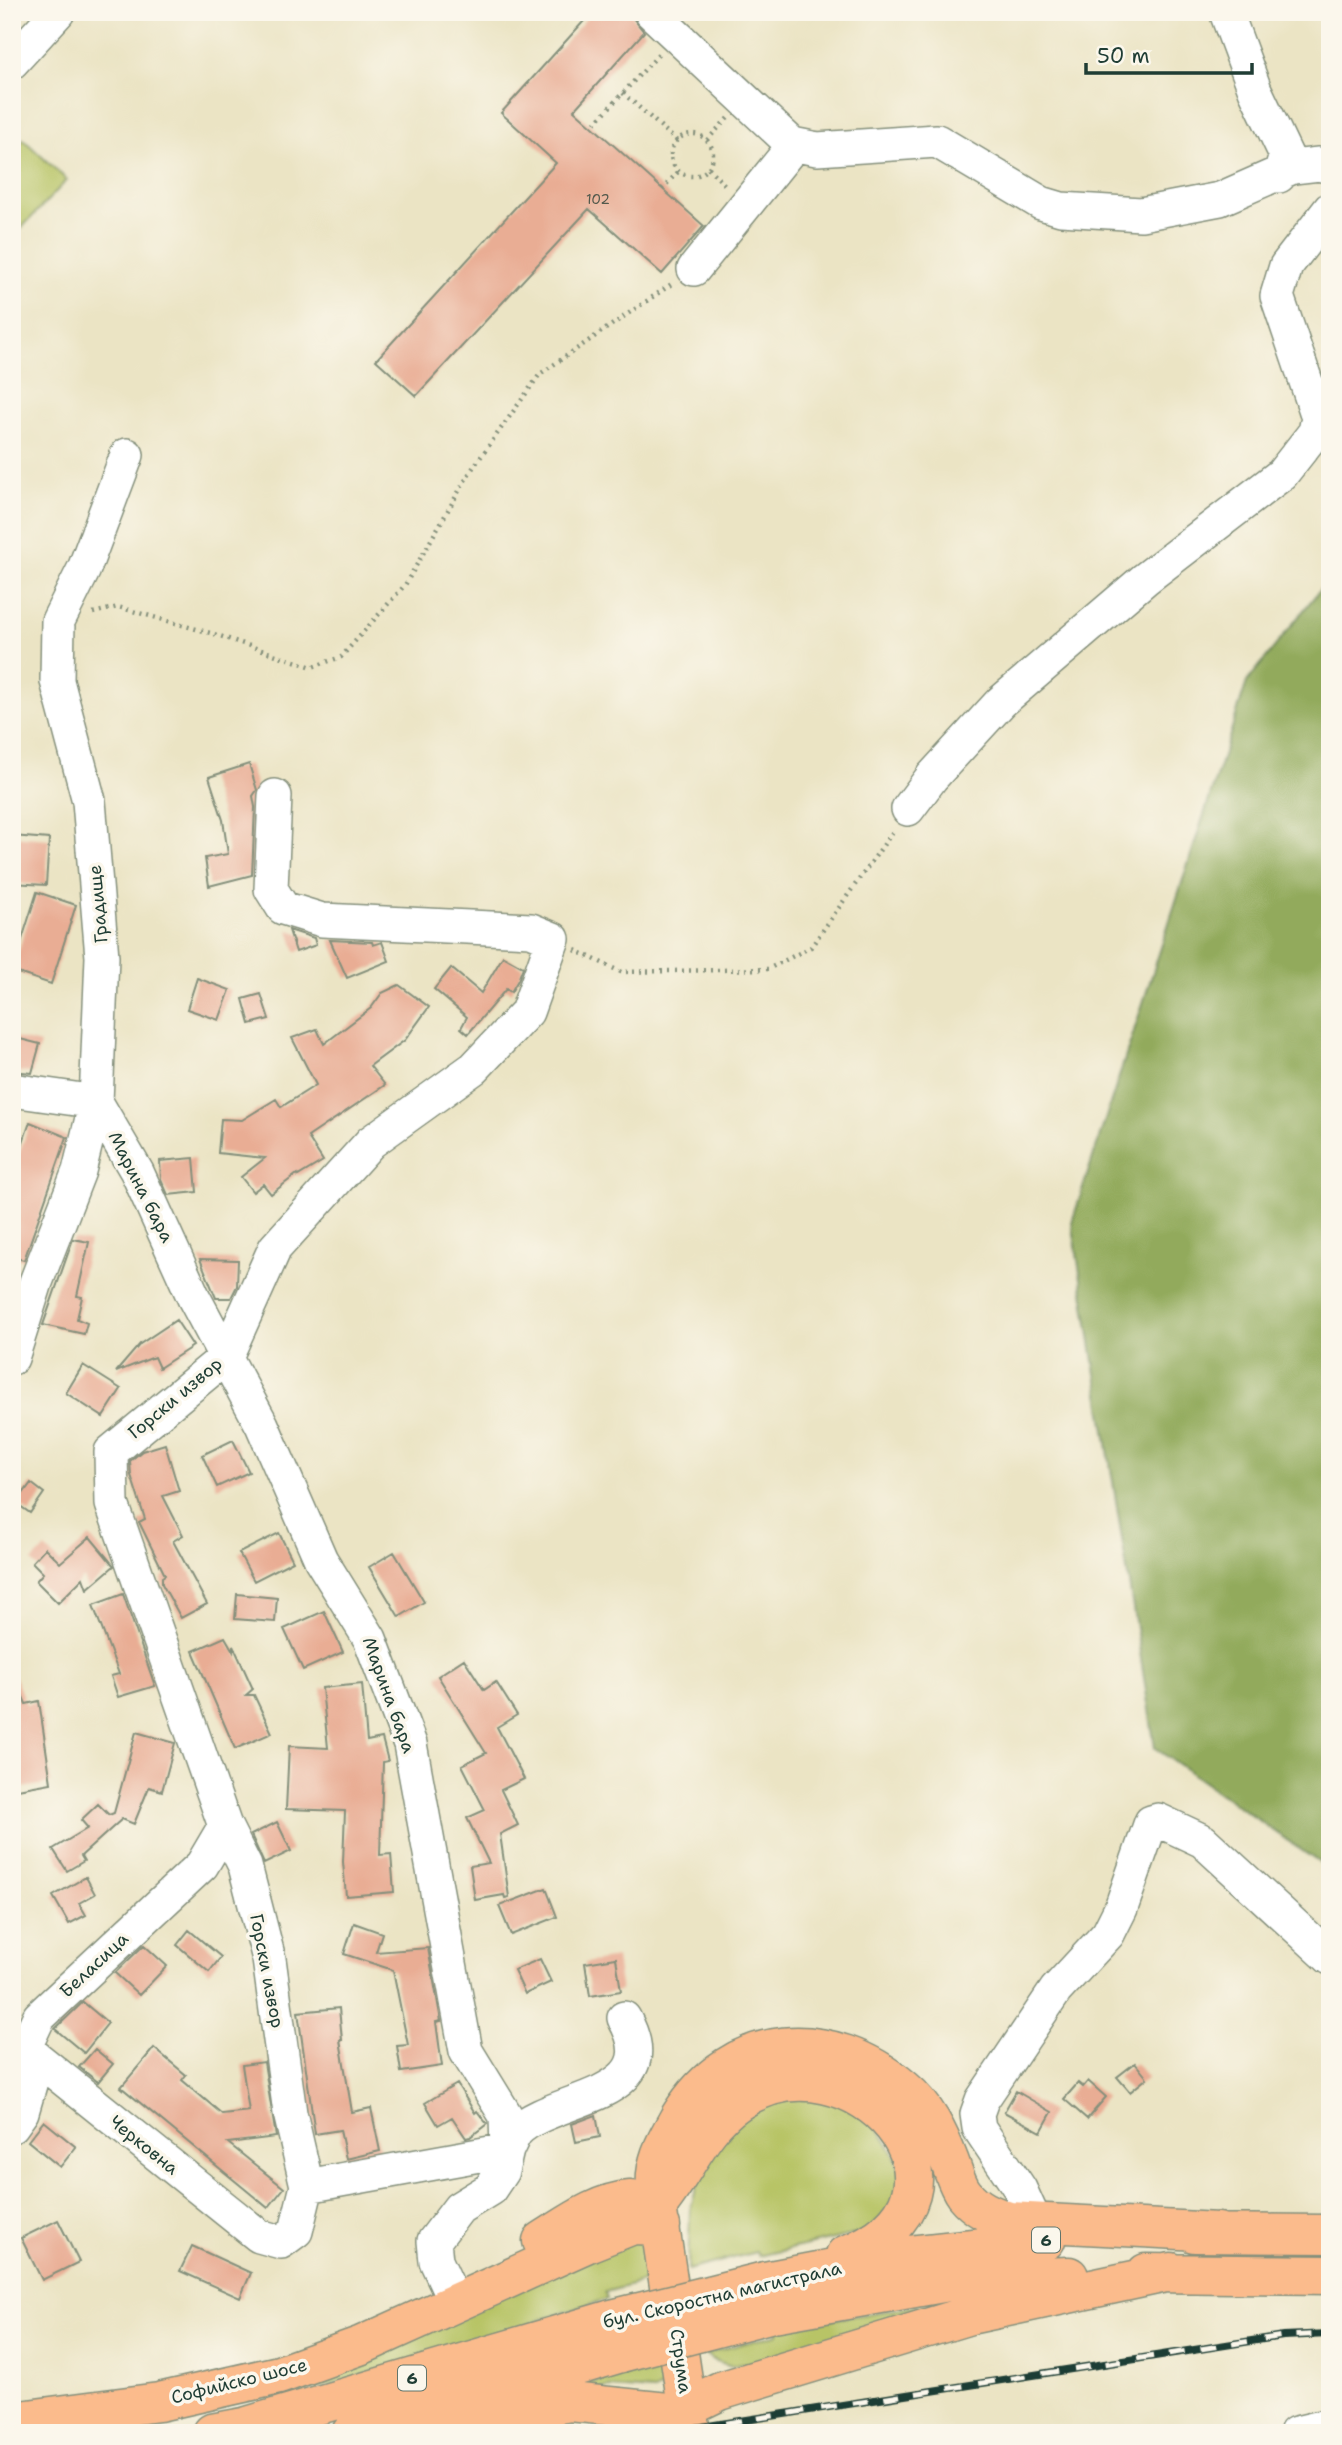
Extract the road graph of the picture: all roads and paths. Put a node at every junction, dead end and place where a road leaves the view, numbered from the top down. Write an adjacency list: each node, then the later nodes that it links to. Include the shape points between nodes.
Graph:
1 (58, 12): 5 (street)
2 (651, 12): 4 (street)
3 (1226, 12): 12 (street, via 1286,155)
4 (676, 35): 6 (path); 9 (street)
5 (12, 62)
6 (623, 93): 7 (path); 8 (path)
7 (595, 123)
8 (677, 141): 11 (path, via 671,153); 11 (path, via 688,134 701,136 713,152 705,171 692,176)
9 (792, 144): 12 (street, via 817,149 937,141 1041,204 1074,210 1141,214 1220,199); 15 (street)
10 (1330, 167): 12 (street, via 1308,164)
11 (679, 171): 13 (path)
12 (1279, 176)
13 (662, 189)
14 (1330, 209): 19 (street, via 1286,266 1277,296 1318,417 1315,432 1282,474 1145,579 1001,702)
15 (694, 269): 17 (path, via 540,374 470,472 405,585 341,657 312,667 118,607)
16 (127, 455): 17 (street, Градище, via 84,569)
17 (58, 621): 22 (street, Градище, via 57,681 89,801 102,957)
18 (275, 796): 20 (street, via 271,889 283,908 322,920 531,930)
19 (908, 809): 20 (path, via 811,947 768,970 621,972)
20 (553, 939): 23 (street, Горски извор, via 527,1012 474,1068 371,1142 275,1248)
21 (12, 1090): 22 (street)
22 (96, 1102): 23 (street, Марина бара, via 137,1172); 24 (street, Градище, via 79,1171)
23 (226, 1357): 25 (street, Горски извор, via 111,1452 112,1504); 30 (street, Марина бара, via 262,1425 321,1560 370,1639 410,1744 466,2051 506,2116)
24 (12, 1358)
25 (225, 1826): 28 (street, Беласица, via 202,1865 39,2017); 31 (street, Горски извор, via 245,1866 269,1959 290,2113)
26 (1330, 1958): 33 (street, via 1203,1841 1158,1819 1151,1822 1108,1934 1056,1990 977,2114 979,2128 1020,2189)
27 (624, 2018): 30 (street, via 635,2037 635,2053 627,2071 590,2098 538,2118 516,2132)
28 (19, 2043): 29 (street, via 31,2081); 36 (street, Черковна, via 236,2220 258,2236)
29 (16, 2116)
30 (507, 2150): 31 (street); 40 (street, Марина бара, via 502,2171 490,2189 459,2207 434,2241 436,2261)
31 (307, 2186): 36 (street, Горски извор, via 296,2231)
32 (659, 2216): 33 (main road, Струма, via 656,2175 661,2154 687,2106 707,2083 752,2052 796,2044 849,2056 905,2090 940,2137 963,2193 982,2211 1009,2221); 39 (main road, via 720,2116 739,2101 760,2091 810,2082 832,2084 876,2108 903,2139 911,2158 912,2197 903,2217 871,2244); 40 (main road, Софийско шосе, via 631,2200 587,2214 476,2280); 42 (main road, Струма)
33 (1035, 2222): 34 (main road, Струма)
34 (1217, 2232): 35 (main road, бул. Скоростна магистрала / 6); 39 (main road, бул. Скоростна магистрала / 6, via 975,2246)
35 (1330, 2234)
36 (281, 2242)
37 (1171, 2272): 38 (main road, бул. Скоростна магистрала / 6); 39 (main road, бул. Скоростна магистрала / 6, via 960,2280); 42 (main road, via 970,2315 720,2391)
38 (1330, 2275)
39 (769, 2297): 41 (main road, бул. Скоростна магистрала / 6, bridge)
40 (455, 2302): 43 (main road, Софийско шосе, via 362,2345 279,2375 159,2402)
41 (617, 2336): 45 (main road, бул. Скоростна магистрала / 6); 46 (main road, бул. Скоростна магистрала / 6)
42 (689, 2420): 47 (main road, via 667,2412 570,2402)
43 (12, 2421)
44 (1330, 2425): 48 (street)
45 (212, 2433)
46 (351, 2433)
47 (453, 2433)
48 (1296, 2433)

